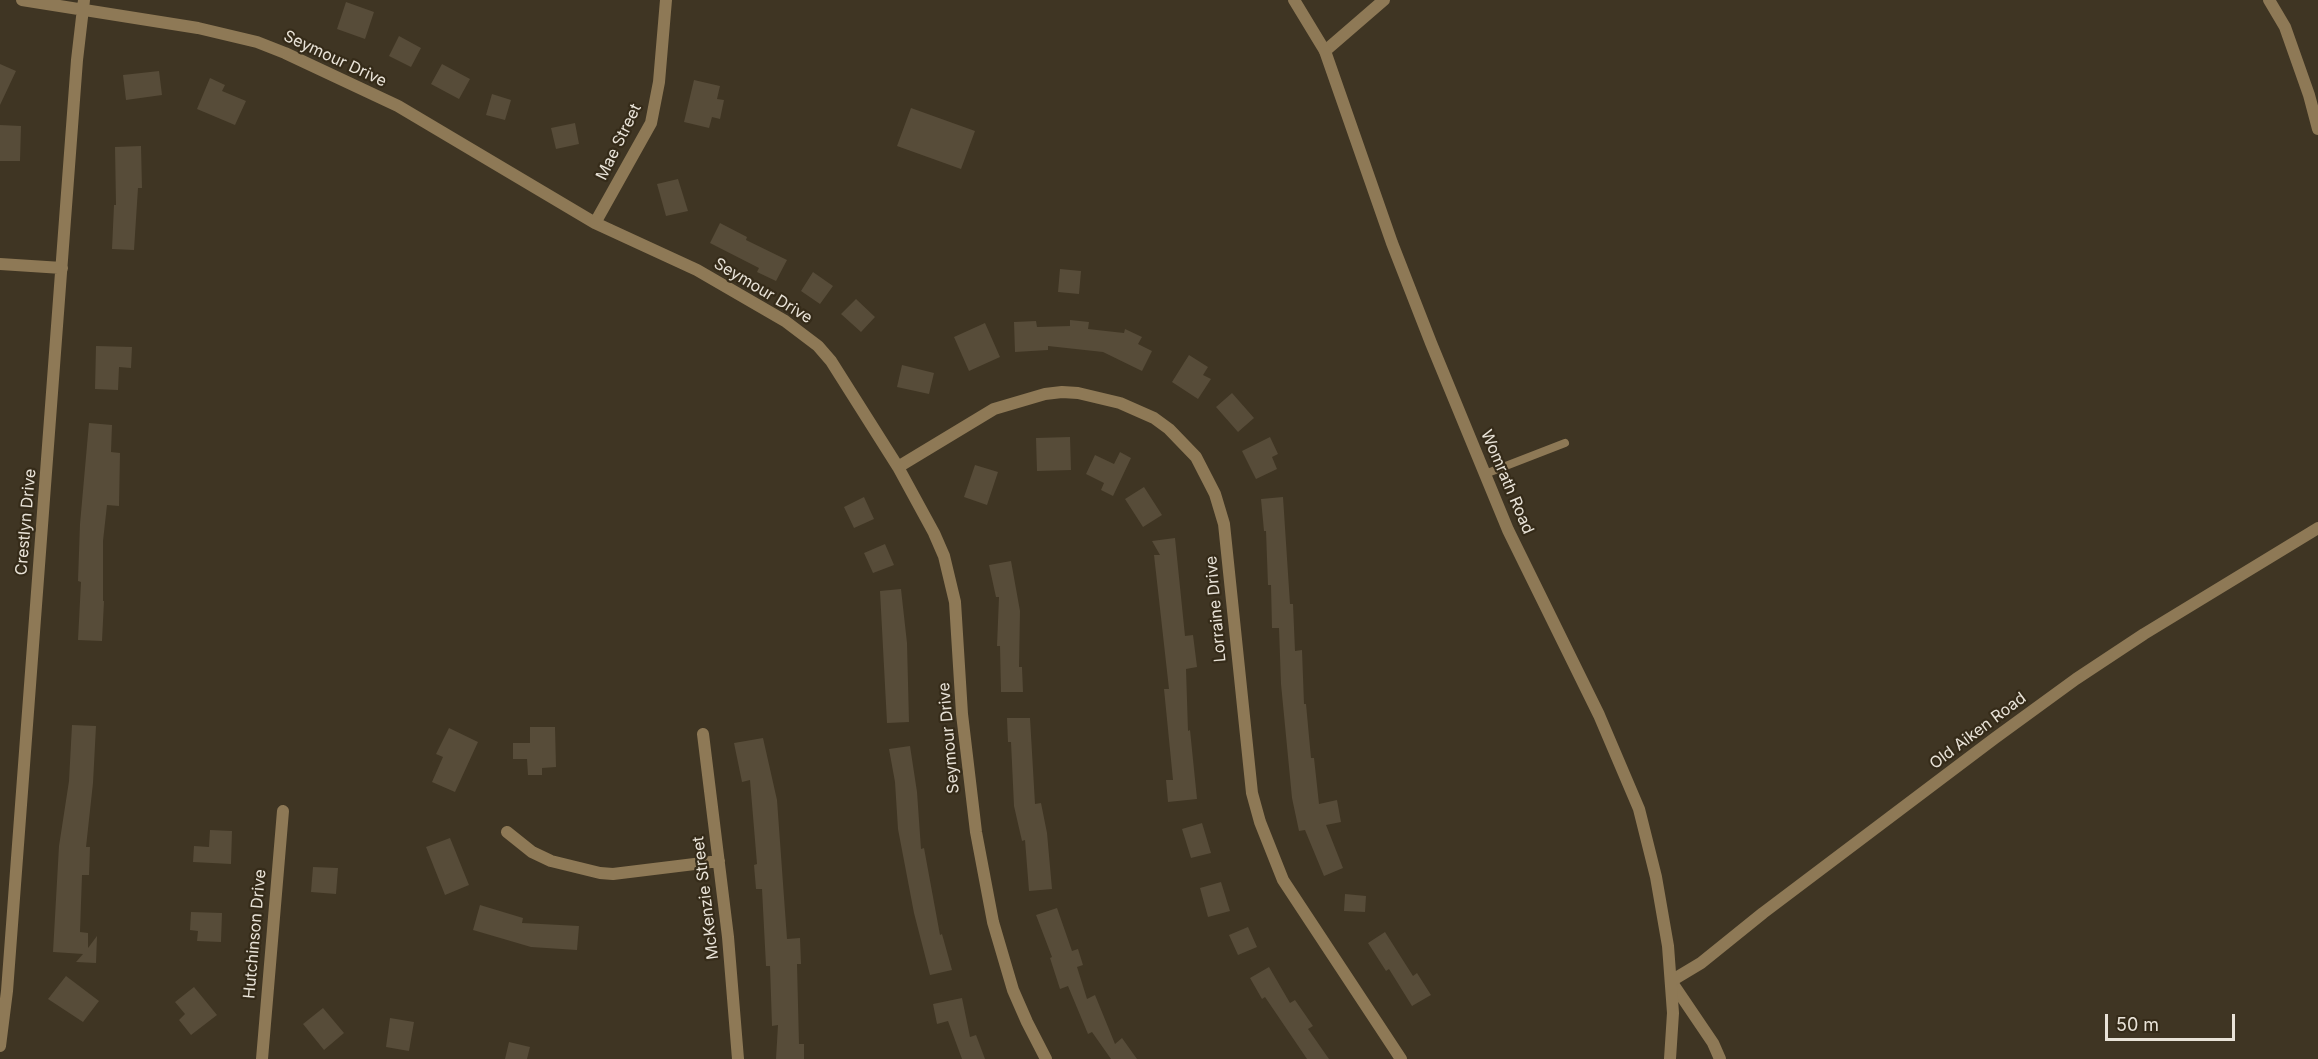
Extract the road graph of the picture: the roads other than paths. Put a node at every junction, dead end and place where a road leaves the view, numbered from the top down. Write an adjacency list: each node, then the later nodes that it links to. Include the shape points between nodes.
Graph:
1 (22, 0): 6 (street, Seymour Drive)
2 (666, 0): 9 (street, Mae Street, via 651,123)
3 (1294, 0): 7 (street, Womrath Road)
4 (1384, 0): 7 (street)
5 (2268, 0): 8 (street, via 2285,27)
6 (84, 4): 9 (street, Seymour Drive, via 228,34 285,53 398,106); 11 (street, Crestlyn Drive)
7 (1325, 51): 14 (street, Womrath Road, via 1396,254)
8 (2318, 129)
9 (595, 223): 13 (street, Seymour Drive, via 697,270 802,333 831,362)
10 (0, 264): 11 (street)
11 (62, 268): 21 (street, Crestlyn Drive)
12 (1565, 443): 14 (lane)
13 (898, 467): 24 (street, Seymour Drive, via 934,533 951,579 976,832 993,922 1013,990); 25 (street, Lorraine Drive, via 994,409 1062,392 1120,403 1154,418 1196,457 1215,494 1224,524 1252,794 1260,822 1283,880)
14 (1485, 474): 20 (street, Womrath Road, via 1639,809 1656,877)
15 (2318, 528): 20 (street, Old Aiken Road, via 2076,679 1701,963)
16 (703, 734): 19 (street, McKenzie Street)
17 (283, 811): 22 (street, Hutchinson Drive)
18 (507, 832): 19 (street, via 550,861 600,873)
19 (719, 861): 23 (street, McKenzie Street)
20 (1671, 981): 26 (street, Womrath Road); 27 (street)
21 (0, 1046)
22 (262, 1059)
23 (738, 1059)
24 (1046, 1059)
25 (1401, 1059)
26 (1670, 1059)
27 (1720, 1059)

